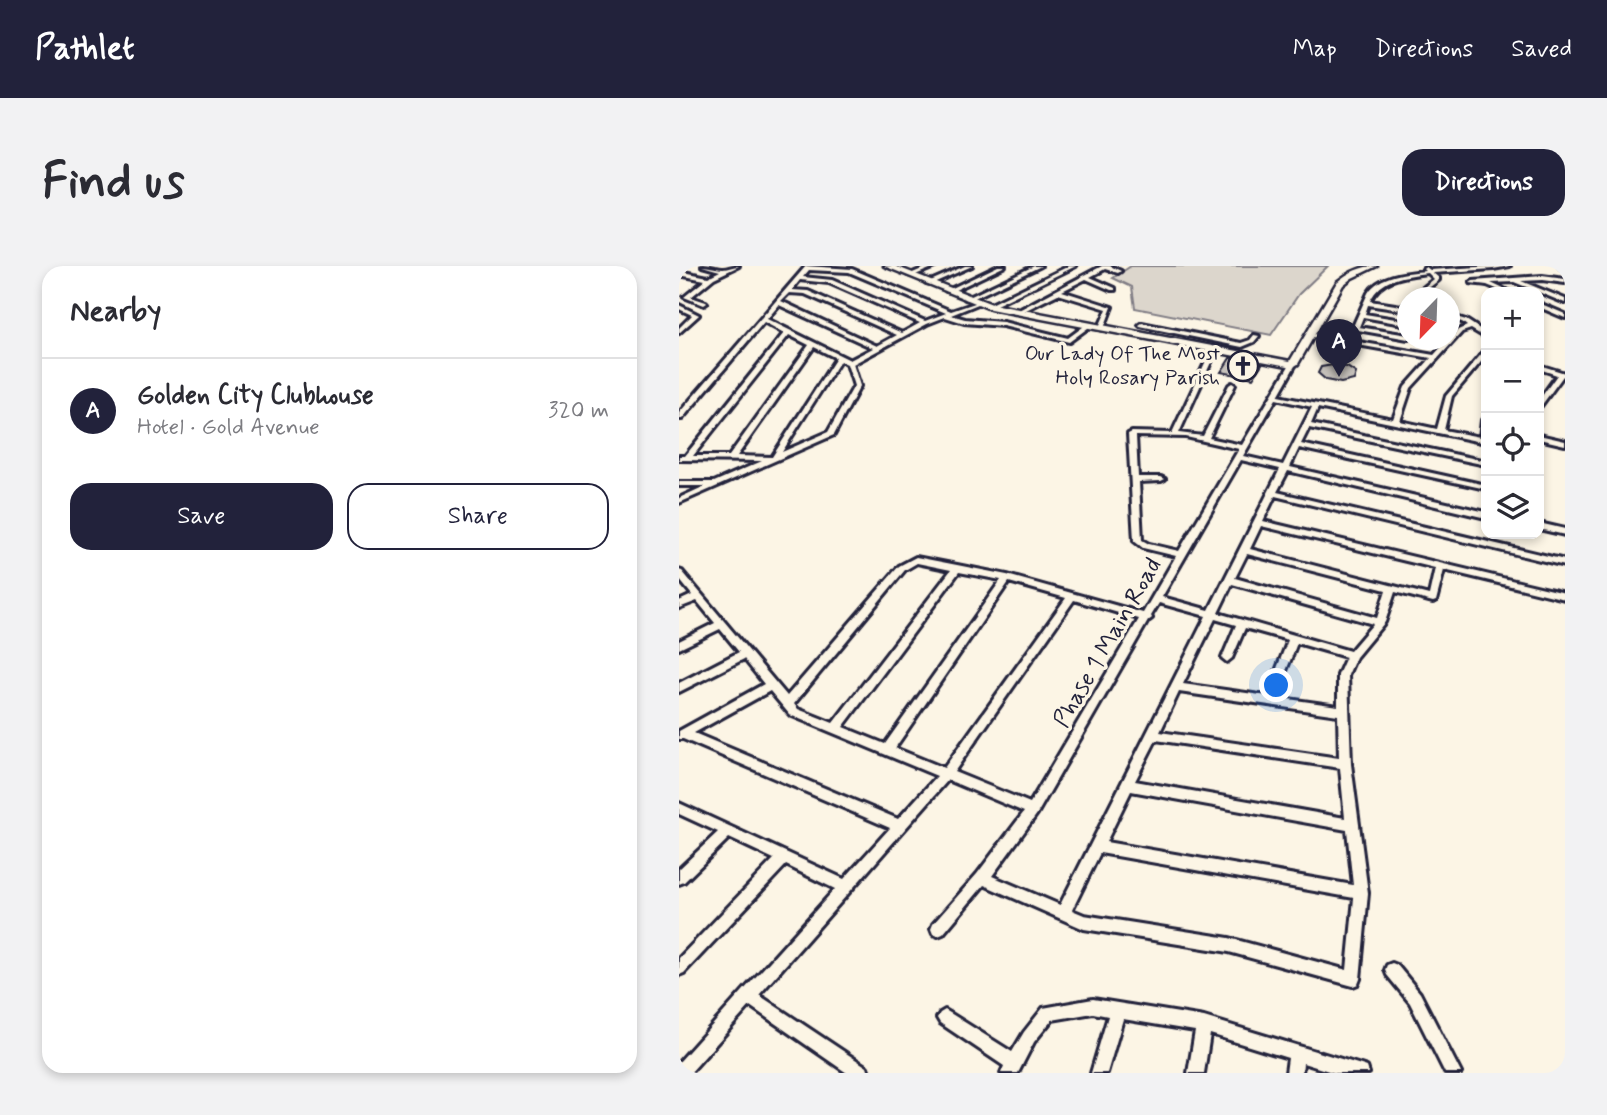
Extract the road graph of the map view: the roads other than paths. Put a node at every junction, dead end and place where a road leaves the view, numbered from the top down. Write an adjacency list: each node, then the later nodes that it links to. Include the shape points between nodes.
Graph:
1 (705, 266): 14 (street)
2 (736, 266): 14 (street)
3 (934, 266): 17 (street)
4 (968, 266): 25 (street)
5 (1002, 266): 32 (street)
6 (1038, 266): 34 (street)
7 (1073, 266): 39 (street)
8 (1373, 266): 63 (street, via 1340,284)
9 (1507, 266): 13 (street)
10 (808, 267): 19 (street); 44 (street, via 850,270)
11 (893, 267): 17 (street)
12 (1105, 267): 15 (street); 18 (street)
13 (1426, 269): 27 (street, via 1437,279); 38 (street, via 1384,280)
14 (723, 271): 21 (street)
15 (1118, 271)
16 (679, 273): 21 (street)
17 (911, 275): 25 (street)
18 (1086, 277): 30 (street); 33 (street)
19 (798, 278): 31 (street); 50 (street, via 830,281)
20 (1542, 278): 22 (street); 23 (street); 29 (street)
21 (709, 279): 37 (street, via 686,297)
22 (1510, 279): 24 (street); 35 (street)
23 (1565, 281)
24 (1483, 282): 26 (street); 28 (street)
25 (929, 283): 32 (street)
26 (1473, 284)
27 (1426, 287)
28 (1495, 287)
29 (1565, 287)
30 (1113, 289)
31 (788, 291): 36 (street); 60 (street, via 806,292)
32 (949, 291): 34 (street)
33 (1058, 292): 43 (street); 54 (street, via 1110,308)
34 (972, 301): 39 (street); 44 (street)
35 (1565, 301)
36 (778, 302): 47 (street); 67 (street)
37 (704, 303)
38 (1369, 303): 42 (street); 45 (street)
39 (990, 306): 43 (street)
40 (679, 307): 56 (street, via 696,315)
41 (1544, 307): 46 (street)
42 (1397, 308)
43 (1018, 312): 51 (street)
44 (948, 314): 50 (street); 51 (street, via 1069,341)
45 (1363, 316): 48 (street); 55 (street)
46 (1565, 316)
47 (762, 319): 58 (street); 80 (street)
48 (1397, 321)
49 (1460, 321): 53 (street)
50 (925, 323): 60 (street)
51 (1089, 325): 54 (street)
52 (1142, 325): 66 (street)
53 (1472, 326): 57 (street); 59 (street)
54 (1101, 327): 66 (street)
55 (1356, 328): 61 (street); 64 (street)
56 (679, 331)
57 (1461, 331)
58 (788, 332): 65 (street); 91 (street)
59 (1481, 332)
60 (902, 335): 67 (street)
61 (1397, 335)
62 (1256, 336): 66 (street, via 1242,345)
63 (1310, 336): 64 (street); 73 (street)
64 (1349, 343): 69 (street)
65 (813, 344): 70 (street); 92 (street)
66 (1219, 347): 73 (street); 84 (street)
67 (877, 348): 72 (street)
68 (1443, 350): 69 (street)
69 (1435, 357): 81 (street, via 1408,387)
70 (839, 358): 72 (street); 93 (street)
71 (1481, 358): 83 (street, via 1449,396)
72 (850, 363): 93 (street, via 857,386 831,433)
73 (1293, 364): 77 (street, Phase 1 Main Road)
74 (1544, 369): 75 (street)
75 (1563, 375): 78 (street)
76 (1232, 385): 86 (street)
77 (1275, 397): 79 (street); 90 (street, Phase 1 Main Road)
78 (1544, 399)
79 (1316, 406): 81 (street); 82 (street)
80 (679, 417)
81 (1396, 422): 83 (street)
82 (1307, 425): 89 (street); 94 (street)
83 (1440, 431): 87 (street)
84 (1175, 433): 86 (street); 96 (street, via 1132,434)
85 (1544, 438): 88 (street)
86 (1205, 439): 90 (street)
87 (1481, 439)
88 (1565, 443)
89 (1297, 445): 95 (street); 100 (street)
90 (1241, 453): 95 (street); 108 (street, Phase 1 Main Road)
91 (683, 458): 92 (street)
92 (731, 458): 93 (street)
93 (774, 459): 99 (street)
94 (1481, 462)
95 (1285, 468): 101 (street); 103 (street)
96 (1135, 480): 97 (street); 108 (street, via 1138,541)
97 (1161, 480)
98 (679, 484): 99 (street)
99 (716, 484): 102 (street)
100 (1481, 486)
101 (1272, 494): 104 (street); 109 (street)
102 (679, 501)
103 (1481, 513)
104 (1258, 523): 107 (street); 110 (street)
105 (1544, 527): 106 (street)
106 (1565, 532)
107 (1244, 550): 114 (street); 115 (street)
108 (1183, 555): 119 (street, Phase 1 Main Road)
109 (1565, 563)
110 (1440, 567): 115 (street, via 1433,599); 118 (street)
111 (957, 568): 113 (street); 135 (street, via 916,560 902,568); 137 (street)
112 (679, 573): 116 (street)
113 (1007, 578): 117 (street); 140 (street)
114 (1229, 580): 121 (street); 123 (street)
115 (1391, 589): 123 (street)
116 (698, 596): 120 (street); 125 (street)
117 (1072, 596): 122 (street); 142 (street)
118 (1565, 596)
119 (1159, 598): 121 (street); 122 (street, Phase 1 Main Road)
120 (679, 606)
121 (1212, 615): 124 (street); 133 (street)
122 (1147, 618): 145 (street, Phase 1 Main Road)
123 (1380, 622): 129 (street)
124 (1242, 623): 126 (street); 130 (street)
125 (722, 624): 127 (street); 128 (street)
126 (1294, 639): 129 (street); 131 (street)
127 (679, 645)
128 (746, 653): 132 (street); 134 (street)
129 (1352, 655): 136 (street, via 1343,676)
130 (1227, 658)
131 (1279, 676)
132 (771, 685): 135 (street); 139 (street)
133 (1176, 687): 136 (street); 138 (street)
134 (679, 688)
135 (787, 704): 137 (street, via 794,712)
136 (1343, 711): 141 (street)
137 (835, 729): 140 (street)
138 (1152, 734): 141 (street); 143 (street)
139 (681, 735): 147 (street)
140 (887, 750): 142 (street)
141 (1345, 764): 146 (street)
142 (946, 775): 145 (street); 147 (street)
143 (1127, 785): 146 (street); 149 (street)
144 (679, 808): 148 (street)
145 (1033, 810): 152 (street, Phase 1 Main Road)
146 (1352, 825): 154 (street)
147 (900, 826): 153 (street)
148 (728, 831): 150 (street); 151 (street)
149 (1096, 846): 154 (street); 155 (street)
150 (784, 858): 153 (street); 157 (street)
151 (679, 878)
152 (982, 878): 155 (street); 156 (street, Phase 1 Main Road)
153 (846, 887): 159 (street)
154 (1361, 893): 155 (street, via 1353,979 1229,944 1084,922)
155 (1063, 914)
156 (938, 929)
157 (679, 968)
158 (1392, 970): 171 (street, via 1415,998)
159 (748, 996): 165 (street); 166 (street)
160 (1118, 1009): 162 (street); 164 (street, via 1093,1006 1048,1013); 167 (street)
161 (945, 1018): 164 (street)
162 (1204, 1025): 163 (street); 168 (street)
163 (1296, 1052): 169 (street); 170 (street)
164 (1011, 1068)
165 (680, 1073)
166 (861, 1073)
167 (1099, 1073)
168 (1196, 1073)
169 (1294, 1073)
170 (1360, 1073)
171 (1453, 1073)

